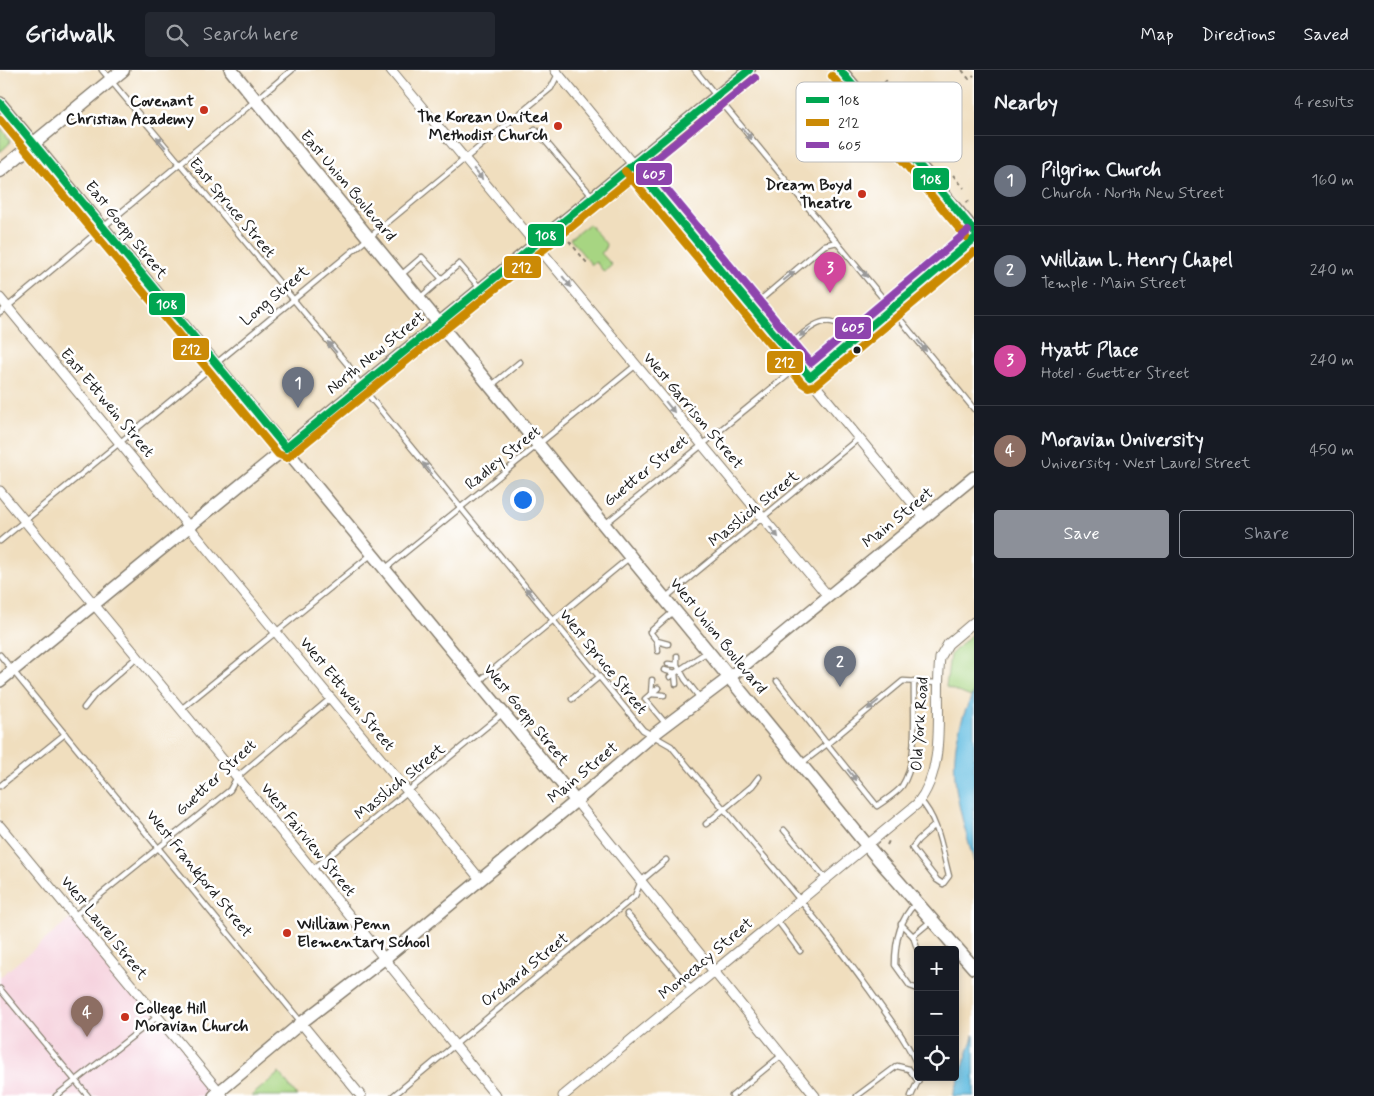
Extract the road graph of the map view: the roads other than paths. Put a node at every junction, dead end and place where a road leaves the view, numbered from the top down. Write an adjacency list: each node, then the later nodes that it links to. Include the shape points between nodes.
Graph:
1 (102, 70): 10 (lane, East Spruce Street)
2 (123, 70): 10 (main road)
3 (231, 70): 13 (main road, East Union Boulevard)
4 (292, 70): 13 (lane)
5 (391, 70): 17 (street, West Garrison Street)
6 (695, 70): 12 (lane)
7 (749, 70): 12 (street, North New Street)
8 (840, 70): 11 (main road)
9 (559, 71): 17 (lane, Long Street, via 551,88); 20 (street)
10 (110, 80): 16 (main road); 19 (lane, East Spruce Street, one-way to 10)
11 (850, 82)
12 (716, 96): 20 (street, North New Street); 27 (lane, one-way to 27)
13 (256, 100): 19 (lane); 25 (main road, East Union Boulevard)
14 (0, 102): 16 (street, East Goepp Street)
15 (535, 129): 22 (lane)
16 (34, 143): 21 (main road); 23 (street, East Goepp Street)
17 (464, 158): 25 (lane, Long Street); 28 (street, West Garrison Street, one-way to 28)
18 (917, 162): 24 (main road)
19 (179, 164): 23 (lane); 34 (lane, East Spruce Street)
20 (632, 165): 22 (street, North New Street); 35 (street)
21 (0, 171)
22 (593, 197): 28 (street, North New Street)
23 (102, 227): 37 (lane); 42 (street, East Goepp Street)
24 (974, 231)
25 (370, 238): 29 (main road, East Union Boulevard); 34 (lane, Long Street)
26 (974, 239): 36 (street)
27 (837, 242): 35 (lane, one-way to 27, via 825,245); 36 (lane, one-way to 36)
28 (536, 244): 31 (street, North New Street); 43 (street, West Garrison Street, one-way to 43)
29 (401, 275): 30 (lane, via 422,257); 33 (main road, East Union Boulevard)
30 (442, 280): 31 (lane, via 459,264); 33 (lane)
31 (481, 289): 38 (street, North New Street)
32 (0, 298): 37 (street, East Ettwein Street)
33 (420, 298): 38 (main road, East Union Boulevard)
34 (293, 300): 42 (lane, Long Street); 46 (lane, East Spruce Street, one-way to 34)
35 (752, 307): 40 (street)
36 (892, 308): 39 (street); 48 (lane, one-way to 48)
37 (4, 310): 50 (street, East Ettwein Street)
38 (440, 322): 46 (street, North New Street); 47 (main road, West Union Boulevard)
39 (855, 339): 40 (lane, one-way to 40, via 845,326 824,321); 45 (street)
40 (786, 348): 44 (street)
41 (520, 362): 47 (lane)
42 (216, 365): 50 (lane, Long Street); 53 (street, East Goepp Street)
43 (635, 366): 51 (lane, Radley Street); 52 (street, West Garrison Street, one-way to 52)
44 (800, 366): 45 (street); 52 (lane, Guetter Street)
45 (810, 377): 49 (street)
46 (361, 386): 53 (street, North New Street); 56 (lane, West Spruce Street, one-way to 46)
47 (491, 386): 51 (main road, West Union Boulevard)
48 (974, 409)
49 (859, 438): 57 (street); 58 (lane, Masslich Street)
50 (122, 443): 59 (lane, Long Street); 61 (street, East Ettwein Street)
51 (539, 444): 56 (lane, Radley Street); 60 (main road, West Union Boulevard)
52 (701, 446): 58 (street, West Garrison Street); 60 (lane, Guetter Street)
53 (286, 448): 61 (street, North New Street); 63 (street, West Goepp Street)
54 (974, 477): 57 (street, Main Street)
55 (0, 491): 59 (street, West Fairview Street)
56 (460, 509): 65 (lane, Radley Street); 70 (lane, West Spruce Street, one-way to 56)
57 (924, 517): 66 (street, Main Street)
58 (762, 519): 66 (street, West Garrison Street, one-way to 66); 67 (lane, Masslich Street)
59 (24, 521): 62 (lane, Long Street); 68 (street, West Fairview Street)
60 (605, 524): 64 (main road, West Union Boulevard)
61 (191, 527): 68 (street, North New Street); 72 (street, West Ettwein Street)
62 (0, 541)
63 (373, 553): 65 (street, West Goepp Street); 72 (lane)
64 (631, 556): 67 (main road, West Union Boulevard); 70 (lane)
65 (386, 569): 91 (street, West Goepp Street)
66 (828, 596): 86 (street, Main Street)
67 (665, 598): 69 (main road, West Union Boulevard)
68 (94, 605): 79 (street, West Fairview Street); 83 (street, North New Street)
69 (675, 610): 73 (lane, via 650,632); 75 (main road, West Union Boulevard)
70 (553, 620): 85 (lane, West Spruce Street); 91 (lane)
71 (974, 622): 92 (street, Old York Road, via 943,650)
72 (276, 632): 97 (street, West Ettwein Street); 101 (lane)
73 (658, 641): 74 (lane); 76 (lane)
74 (668, 644)
75 (708, 651): 81 (lane); 86 (main road, West Union Boulevard)
76 (658, 652)
77 (0, 655): 83 (lane, West Frankford Street)
78 (677, 656): 81 (lane)
79 (137, 657): 100 (lane); 101 (street, West Fairview Street)
80 (668, 664): 81 (lane)
81 (679, 667): 84 (lane); 99 (lane)
82 (664, 670): 84 (lane)
83 (13, 671): 88 (street, North New Street); 104 (lane, West Frankford Street)
84 (673, 675): 93 (lane)
85 (599, 677): 98 (lane); 105 (lane, West Spruce Street, via 643,730)
86 (730, 677): 99 (street, Main Street); 107 (main road, West Union Boulevard)
87 (652, 680): 95 (lane)
88 (0, 681)
89 (777, 681): 106 (lane)
90 (914, 681): 92 (lane); 106 (lane, one-way to 106, via 903,681 893,688); 106 (lane, one-way to 90, via 877,806 901,787 908,773)
91 (478, 682): 102 (street, West Goepp Street)
92 (938, 683): 112 (street, Old York Road, via 935,768)
93 (676, 684)
94 (658, 688): 95 (lane)
95 (651, 694): 96 (lane); 103 (lane, via 645,699)
96 (664, 695)
97 (331, 698): 108 (lane, Guetter Street); 111 (street, West Ettwein Street)
98 (572, 699)
99 (701, 699): 103 (street, Main Street)
100 (84, 708)
101 (180, 710): 108 (street, West Fairview Street)
102 (503, 713): 111 (lane, Masslich Street); 113 (street, West Goepp Street)
103 (667, 725): 105 (street, Main Street)
104 (65, 734): 110 (lane); 120 (lane, West Frankford Street)
105 (653, 735): 113 (street, Main Street); 114 (lane, West Spruce Street, via 671,746)
106 (827, 744): 107 (lane)
107 (801, 764): 119 (main road, West Union Boulevard)
108 (237, 776): 120 (lane, Guetter Street, via 230,790); 122 (street, West Fairview Street)
109 (759, 777): 114 (lane)
110 (0, 786)
111 (408, 792): 122 (lane, Masslich Street); 123 (street, West Ettwein Street)
112 (920, 800): 116 (lane); 119 (street, Old York Road)
113 (576, 802): 123 (street, Main Street); 125 (street, West Goepp Street)
114 (724, 809): 115 (lane); 126 (lane, West Spruce Street)
115 (706, 824)
116 (935, 825): 116 (lane, via 949,876 942,884 912,848)
117 (0, 826): 129 (street, West Laurel Street)
118 (784, 830): 124 (lane)
119 (868, 846): 124 (street, Monocacy Street); 127 (main road, West Union Boulevard)
120 (158, 849): 129 (lane, Guetter Street); 143 (lane, West Frankford Street)
121 (666, 860): 125 (lane, Orchard Street)
122 (312, 870): 136 (street, West Fairview Street)
123 (480, 879): 136 (street, Main Street)
124 (826, 879): 126 (street, Monocacy Street)
125 (641, 881): 138 (street, West Goepp Street); 144 (lane, Orchard Street, via 635,896)
126 (799, 901): 130 (street, Monocacy Street); 146 (lane, West Spruce Street, via 850,964)
127 (916, 902): 131 (main road, West Union Boulevard); 132 (lane, via 904,914)
128 (627, 914): 141 (lane)
129 (74, 916): 142 (street, West Laurel Street)
130 (777, 920): 135 (lane); 138 (street, Monocacy Street)
131 (932, 920): 133 (lane); 137 (main road, West Union Boulevard)
132 (901, 924): 133 (lane); 139 (lane, via 895,965)
133 (913, 936): 134 (lane)
134 (916, 946)
135 (800, 951)
136 (384, 959): 143 (street, Main Street); 144 (street, West Fairview Street)
137 (974, 968)
138 (715, 971): 141 (street, Monocacy Street); 145 (street, West Goepp Street)
139 (914, 988)
140 (0, 989): 148 (lane)
141 (692, 990): 157 (street, Monocacy Street)
142 (157, 1017): 148 (lane); 150 (street, West Laurel Street)
143 (301, 1023): 150 (street, Main Street); 154 (street, West Frankford Street)
144 (454, 1045): 155 (lane, Orchard Street); 156 (street, West Fairview Street)
145 (782, 1055): 151 (street, West Goepp Street); 158 (lane)
146 (914, 1058)
147 (914, 1074): 159 (lane, via 897,1066)
148 (76, 1081): 152 (lane); 153 (lane)
149 (918, 1081): 160 (lane)
150 (219, 1095)
151 (813, 1095)
152 (56, 1096)
153 (88, 1096)
154 (361, 1096)
155 (393, 1096)
156 (496, 1096)
157 (563, 1096)
158 (732, 1096)
159 (857, 1096)
160 (911, 1096)

